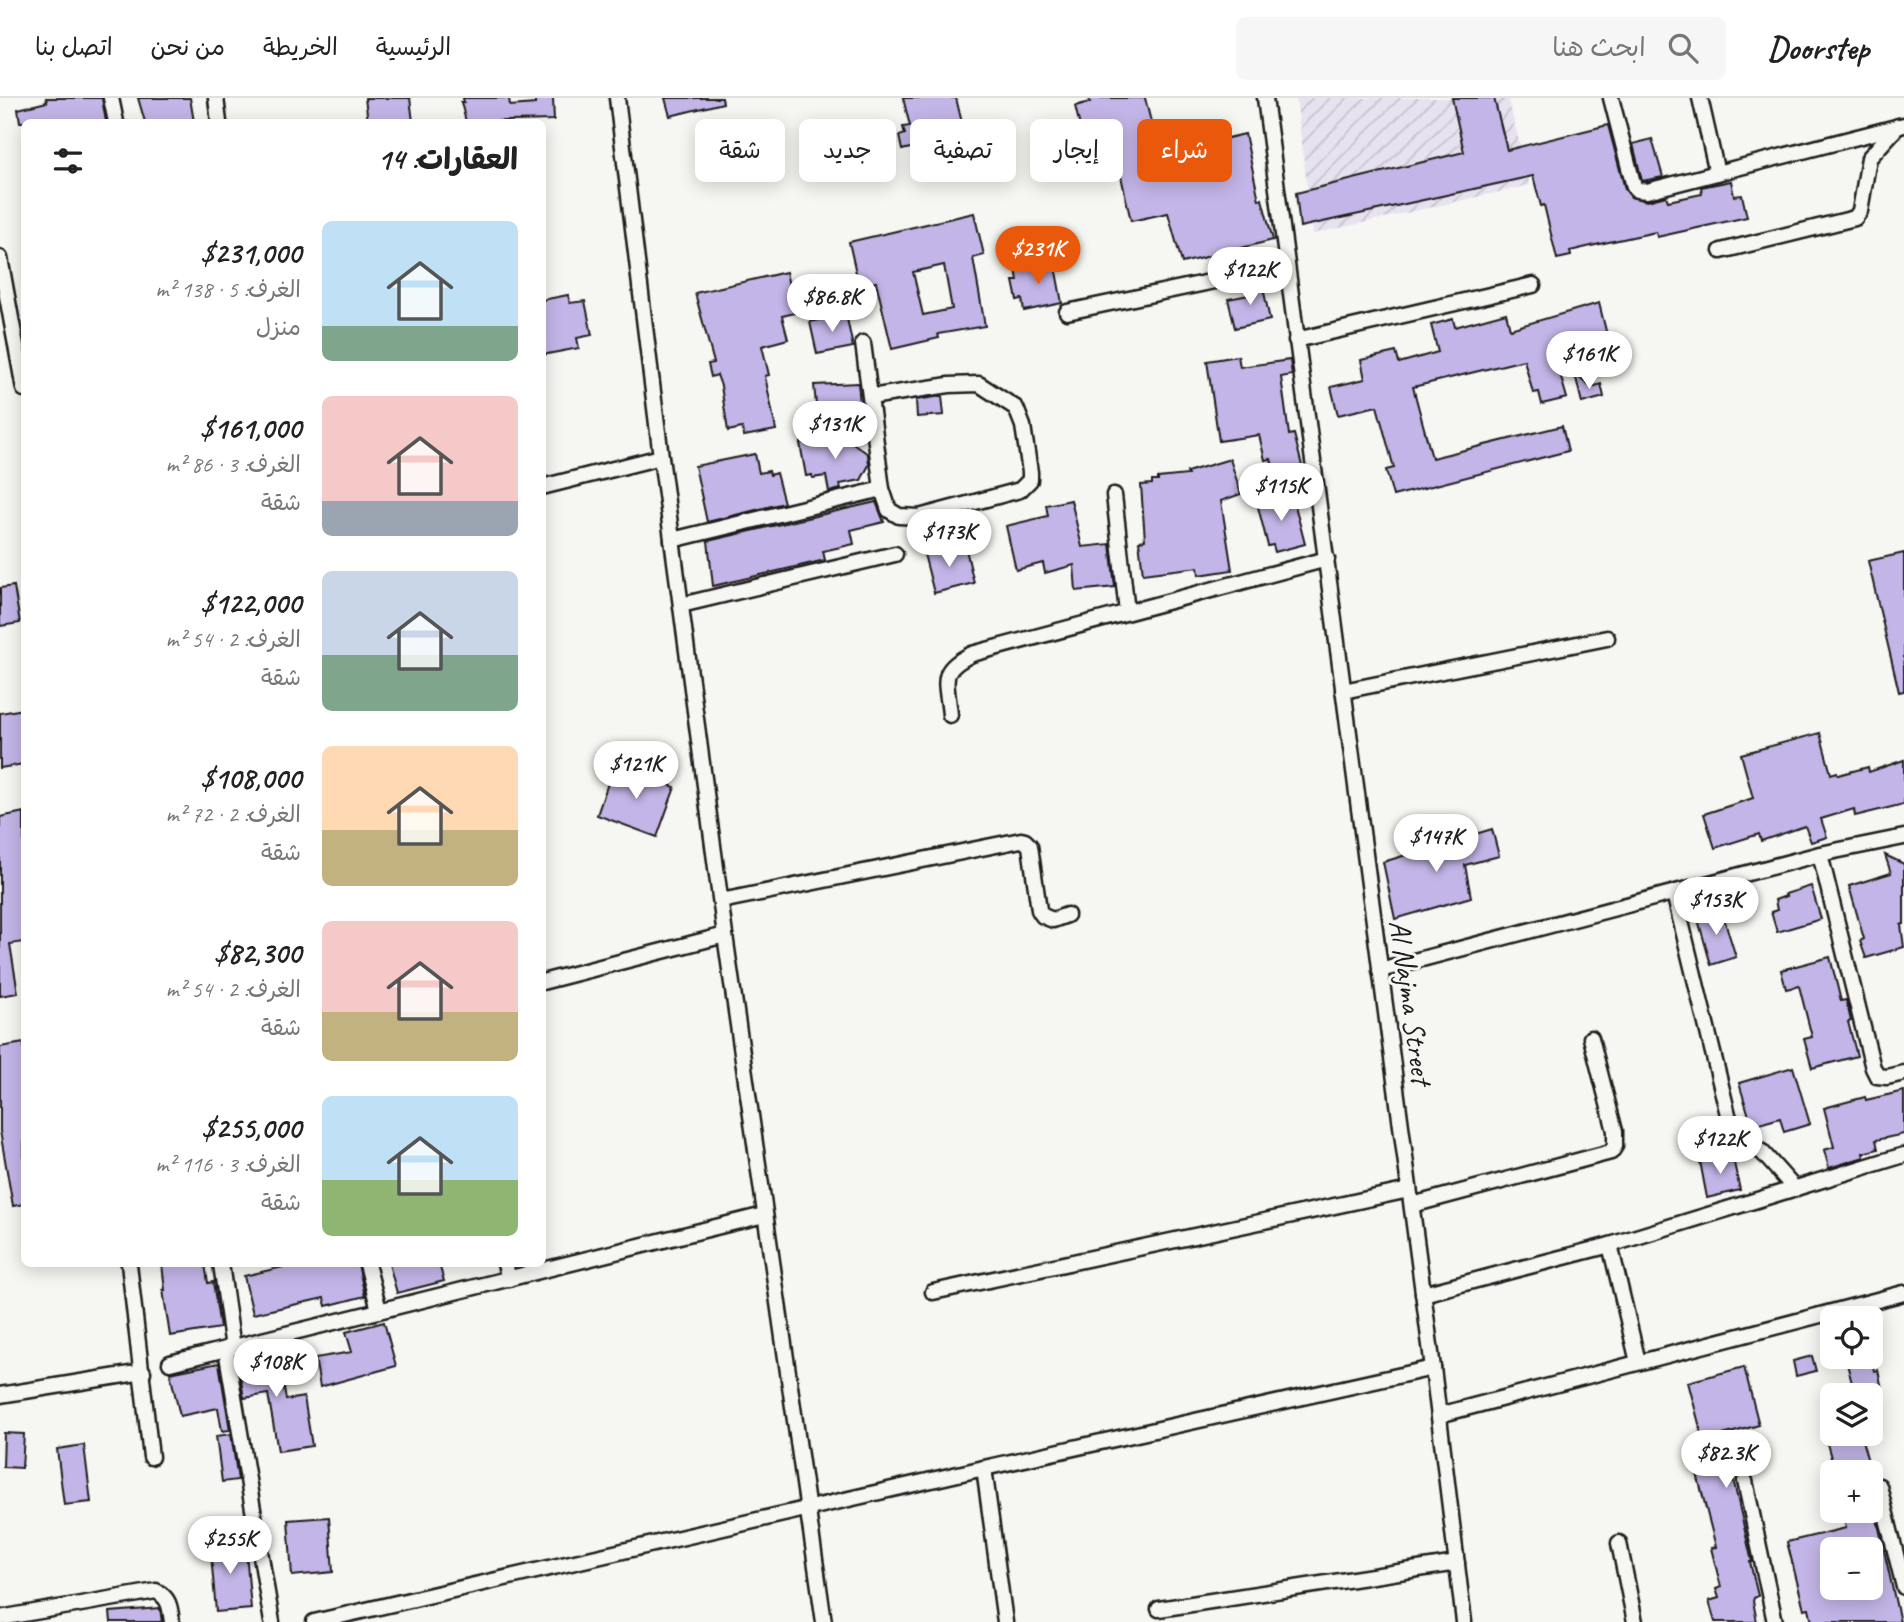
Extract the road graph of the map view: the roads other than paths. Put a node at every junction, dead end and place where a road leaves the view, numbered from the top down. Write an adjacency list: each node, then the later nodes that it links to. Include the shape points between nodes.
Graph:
1 (111, 98): 7 (street)
2 (216, 98): 8 (street)
3 (617, 98): 20 (street)
4 (1265, 98): 13 (street, Al Najma Street)
5 (1611, 98): 10 (street, via 1637,190)
6 (1700, 98): 10 (street)
7 (115, 119)
8 (219, 119)
9 (1901, 125): 10 (street); 11 (street, via 1869,158 1855,218)
10 (1717, 173)
11 (1721, 251)
12 (0, 258): 18 (street)
13 (1286, 266): 15 (street); 16 (street, Al Najma Street)
14 (1533, 285): 16 (street)
15 (1066, 312)
16 (1296, 341): 26 (street, Al Najma Street)
17 (863, 343): 19 (street)
18 (21, 374)
19 (870, 397): 22 (street); 22 (street, via 979,384 1016,408 1030,472 1030,480 1020,490 919,517 899,516 889,510)
20 (661, 457): 21 (street); 24 (street)
21 (546, 486)
22 (882, 489): 24 (street)
23 (1114, 495): 28 (street)
24 (672, 540): 27 (street)
25 (895, 554): 27 (street)
26 (1327, 559): 28 (street); 30 (street, Al Najma Street)
27 (681, 605): 35 (street)
28 (1126, 612): 31 (street, via 960,659 947,673)
29 (1607, 638): 30 (street)
30 (1343, 691): 38 (street, Al Najma Street)
31 (950, 715)
32 (1904, 837): 33 (street)
33 (1820, 854): 34 (street); 41 (street, via 1873,1068 1877,1076)
34 (1674, 893): 38 (street); 44 (street, via 1734,1135 1762,1152)
35 (721, 901): 36 (street, via 1021,840 1030,846 1039,911 1053,920); 37 (street)
36 (1068, 915)
37 (725, 935): 39 (street); 46 (street)
38 (1380, 970): 43 (street, Al Najma Street)
39 (546, 981)
40 (1591, 1038): 45 (street, via 1615,1131 1611,1152)
41 (1904, 1073)
42 (1904, 1155): 44 (street)
43 (1409, 1189): 45 (street, Al Najma Street); 53 (street)
44 (1795, 1189): 47 (street)
45 (1412, 1205): 55 (street, Al Najma Street)
46 (764, 1215): 52 (street); 68 (street)
47 (1610, 1245): 55 (street); 58 (street)
48 (129, 1267): 61 (street)
49 (220, 1267): 57 (street)
50 (368, 1267): 56 (street)
51 (506, 1267): 52 (street)
52 (509, 1279): 56 (street)
53 (933, 1292)
54 (1904, 1293): 58 (street)
55 (1423, 1294): 60 (street, Al Najma Street)
56 (379, 1310): 57 (street)
57 (229, 1349): 59 (street); 75 (street)
58 (1638, 1362): 63 (street)
59 (170, 1363)
60 (1433, 1368): 63 (street, Al Najma Street); 65 (street)
61 (143, 1372): 62 (street); 64 (street)
62 (0, 1395)
63 (1439, 1415): 70 (street, Al Najma Street)
64 (151, 1457)
65 (984, 1468): 68 (street); 78 (street)
66 (1745, 1481): 81 (street)
67 (1883, 1502): 71 (street)
68 (808, 1509): 76 (street); 77 (street)
69 (1619, 1542): 80 (street)
70 (1457, 1563): 72 (street); 79 (street, Al Najma Street)
71 (1904, 1587)
72 (1159, 1609)
73 (0, 1618): 74 (street, via 156,1591 165,1596)
74 (172, 1622)
75 (272, 1622)
76 (314, 1622)
77 (823, 1622)
78 (1005, 1622)
79 (1464, 1622)
80 (1635, 1622)
81 (1775, 1622)

